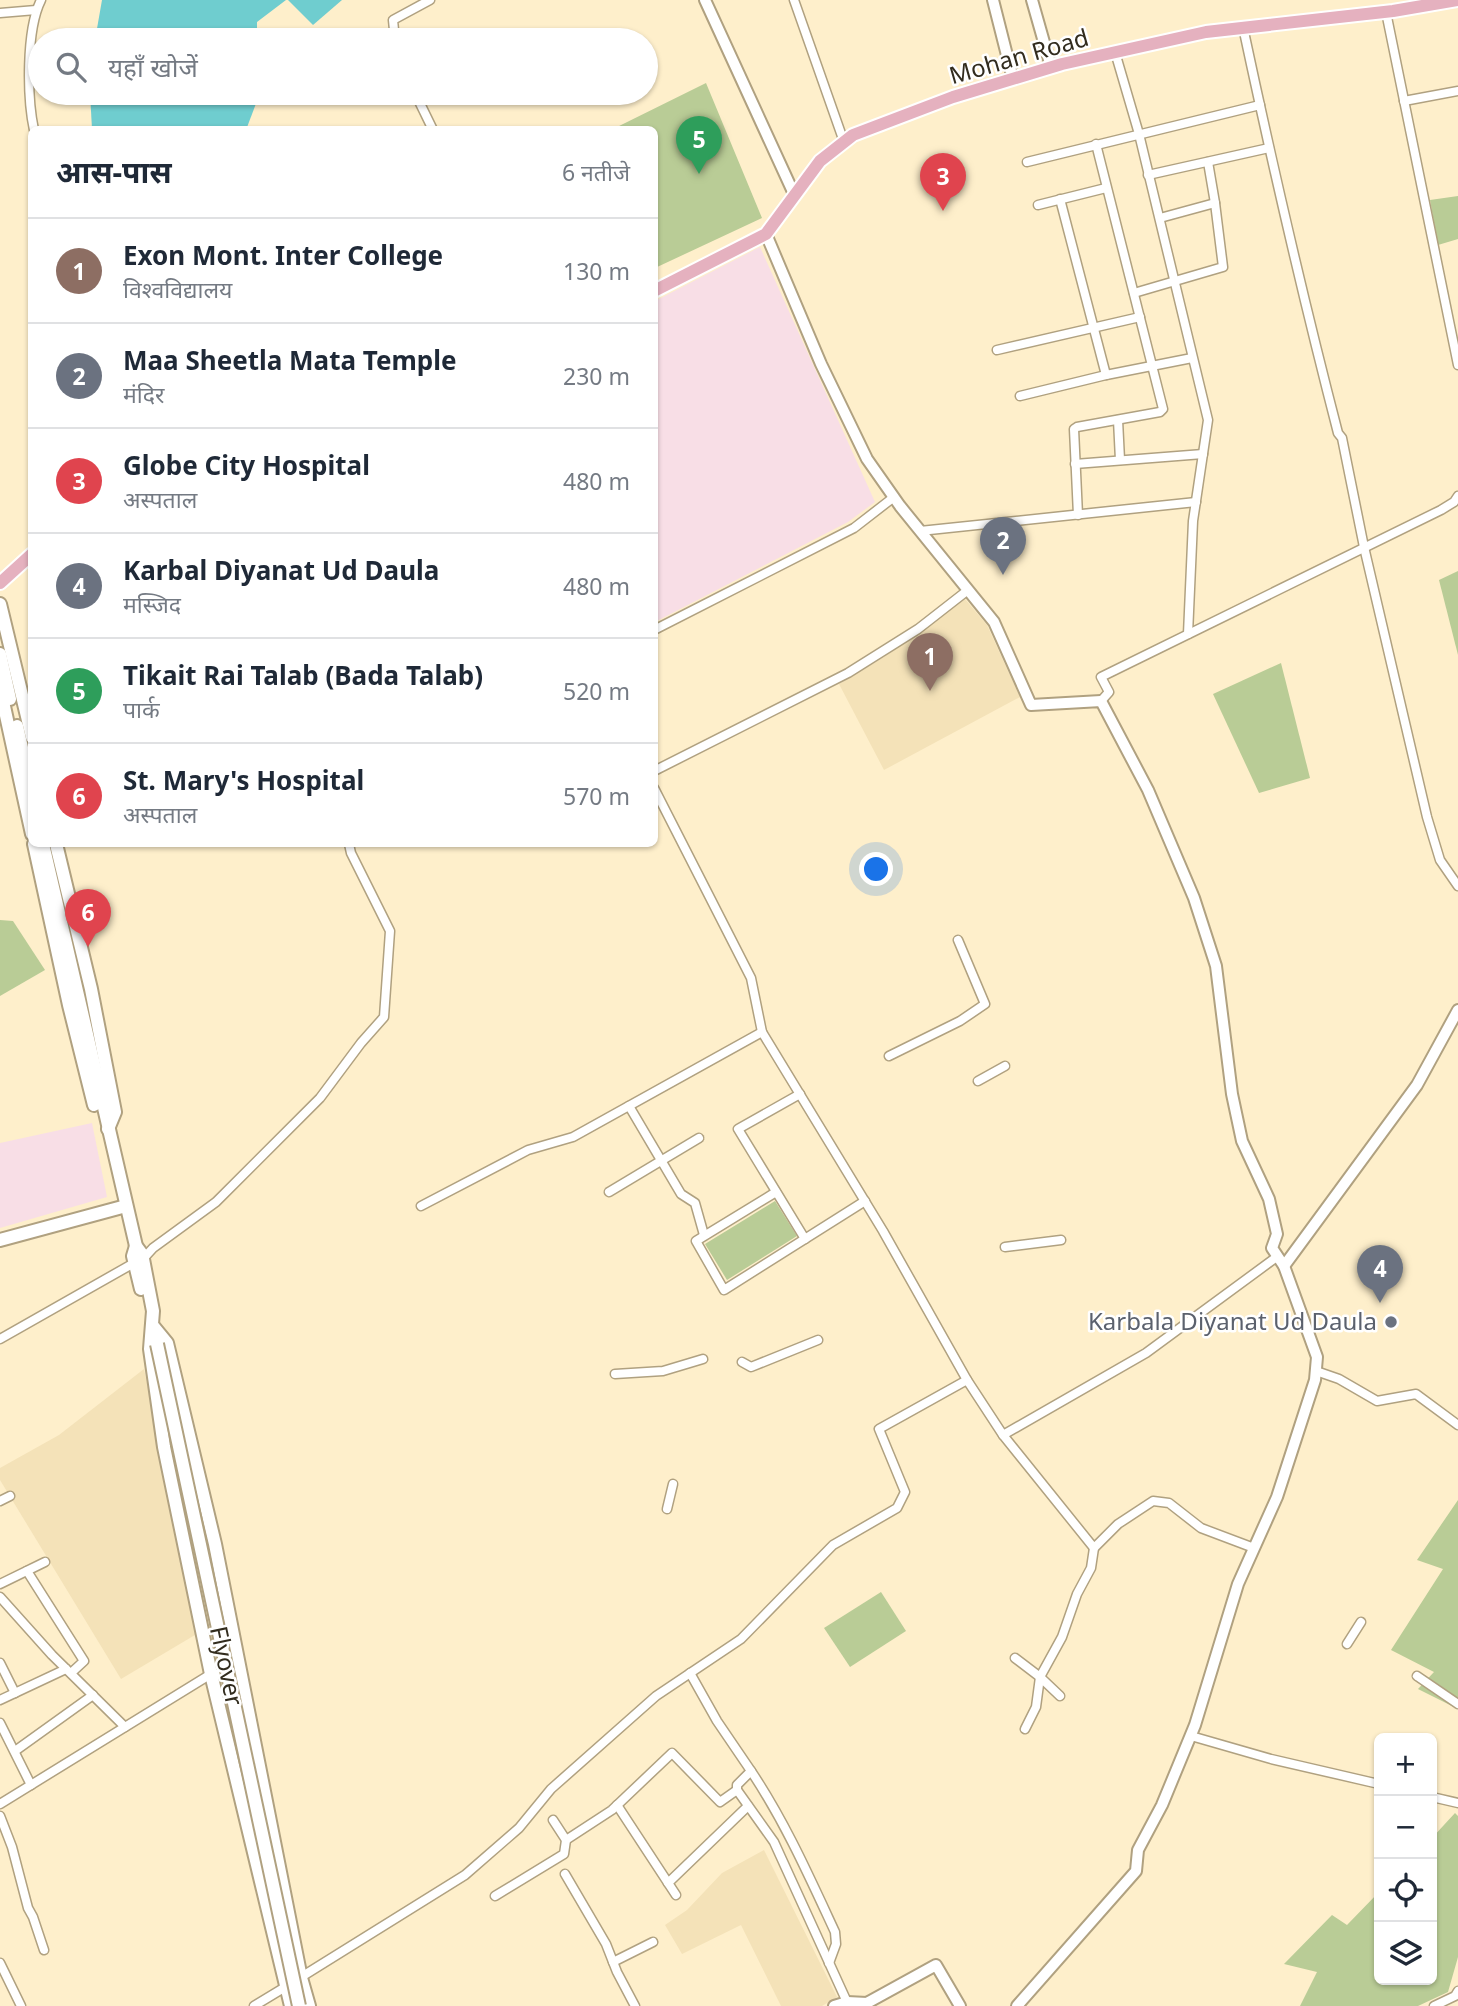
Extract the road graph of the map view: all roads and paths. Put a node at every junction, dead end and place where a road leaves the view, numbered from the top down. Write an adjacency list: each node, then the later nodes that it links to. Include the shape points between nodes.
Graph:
1 (41, 0): 9 (street)
2 (430, 0): 14 (street, via 393,20)
3 (705, 0): 33 (street)
4 (794, 0): 26 (street)
5 (993, 0): 17 (street)
6 (1032, 0): 16 (street)
7 (1457, 0): 8 (main road, Mohan Road)
8 (1421, 3): 10 (main road, Mohan Road)
9 (36, 10): 11 (street); 13 (street)
10 (1387, 12): 12 (main road, Mohan Road); 19 (street)
11 (0, 13)
12 (1243, 27): 15 (main road, Mohan Road); 22 (street)
13 (34, 28)
14 (394, 28)
15 (1115, 52): 16 (main road, Mohan Road); 25 (street)
16 (1051, 67): 17 (main road, Mohan Road)
17 (1013, 79): 26 (main road, Mohan Road)
18 (1458, 91): 19 (street)
19 (1404, 101): 46 (street)
20 (30, 105): 23 (street)
21 (421, 105): 24 (street)
22 (1260, 105): 25 (street); 28 (street)
23 (33, 126)
24 (431, 126)
25 (1139, 134): 27 (street); 31 (street)
26 (844, 142): 33 (main road, Mohan Road, via 820,161)
27 (1096, 144): 29 (street); 32 (street)
28 (1269, 148): 30 (street); 59 (street, via 1294,264 1342,438)
29 (1027, 162)
30 (1208, 162): 31 (street); 35 (street)
31 (1148, 175): 37 (street)
32 (1106, 188): 34 (street); 41 (street)
33 (794, 194): 38 (main road, Mohan Road)
34 (1060, 199): 36 (street); 43 (street)
35 (1215, 203): 37 (street); 39 (street, via 1223,268)
36 (1038, 205)
37 (1160, 218): 39 (street)
38 (766, 234): 40 (main road, Mohan Road); 55 (street, via 867,459)
39 (1173, 282): 41 (street); 45 (street)
40 (658, 289)
41 (1134, 293): 42 (street)
42 (1140, 317): 43 (street); 47 (street)
43 (1093, 328): 44 (street); 48 (street)
44 (997, 350)
45 (1192, 358): 47 (street); 51 (street, via 1208,420)
46 (1458, 365)
47 (1152, 367): 48 (street); 50 (street, via 1162,412)
48 (1105, 375): 49 (street)
49 (1020, 396)
50 (1118, 420): 52 (street); 53 (street, via 1075,428)
51 (1203, 454): 52 (street); 56 (street)
52 (1120, 460): 53 (street)
53 (1074, 464): 57 (street)
54 (1458, 496): 59 (street, via 1441,510)
55 (894, 497): 58 (street); 64 (street, via 854,528)
56 (1196, 502): 57 (street); 65 (street)
57 (1077, 514): 58 (street)
58 (920, 531): 62 (street)
59 (1364, 547): 65 (street); 78 (street, via 1427,817 1440,860)
60 (28, 558): 61 (main road)
61 (0, 583)
62 (968, 590): 68 (street, via 994,622 1031,705); 70 (street, via 918,629 848,673)
63 (0, 604): 69 (main road)
64 (658, 628)
65 (1188, 634): 68 (street, via 1101,677 1109,692)
66 (0, 654): 71 (main road)
67 (0, 688): 73 (main road)
68 (1101, 701): 101 (street, via 1148,790 1194,898 1216,966 1242,1142 1269,1199 1277,1234 1272,1248)
69 (28, 720)
70 (658, 769)
71 (28, 774)
72 (658, 796): 81 (street, via 751,978)
73 (28, 816)
74 (35, 847): 87 (main road, via 97,1118)
75 (44, 847): 87 (main road)
76 (58, 847): 87 (main road, via 115,1112)
77 (350, 847): 100 (street, via 390,931 384,1017 320,1098 216,1202)
78 (1458, 886)
79 (958, 940): 82 (street, via 985,1004)
80 (1458, 1010): 101 (street, via 1416,1085)
81 (762, 1032): 85 (street); 86 (street)
82 (889, 1056)
83 (1004, 1066): 84 (street)
84 (978, 1081)
85 (800, 1094): 91 (street, via 738,1129); 92 (street)
86 (629, 1106): 89 (street); 93 (street, via 573,1137 528,1150)
87 (108, 1129): 94 (main road)
88 (699, 1138): 89 (street)
89 (661, 1161): 90 (street); 95 (street, via 681,1194 695,1203)
90 (609, 1192)
91 (776, 1192): 95 (street); 96 (street)
92 (865, 1201): 96 (street); 109 (street)
93 (421, 1206)
94 (122, 1207): 97 (main road); 100 (main road, via 135,1246 133,1256)
95 (704, 1236): 96 (street, via 696,1241 724,1290)
96 (805, 1239)
97 (0, 1240)
98 (1061, 1240): 99 (street)
99 (1005, 1247)
100 (139, 1261): 102 (main road, via 146,1312); 103 (street)
101 (1281, 1261): 107 (street, via 1317,1357); 111 (street, via 1146,1353)
102 (152, 1322): 126 (main road, via 167,1343 215,1544); 129 (main road, via 150,1349 164,1447); 172 (main road, Flyover, bridge)
103 (0, 1339)
104 (818, 1340): 106 (street, via 751,1367)
105 (703, 1359): 108 (street, via 663,1371)
106 (741, 1362)
107 (1316, 1371): 110 (street, via 1377,1401 1416,1394); 117 (street, via 1277,1497)
108 (615, 1374)
109 (967, 1380): 111 (street); 128 (street, via 879,1429 905,1492 897,1508 833,1545 741,1639)
110 (1458, 1425)
111 (1003, 1435): 116 (street)
112 (673, 1484): 115 (street)
113 (9, 1496): 114 (street)
114 (0, 1501)
115 (667, 1509)
116 (1094, 1548): 117 (street, via 1118,1524 1153,1501 1168,1503 1201,1528); 131 (street, via 1091,1568)
117 (1254, 1548): 140 (street, via 1238,1584)
118 (45, 1562): 119 (street)
119 (27, 1571): 120 (street); 127 (street, via 84,1661)
120 (0, 1584)
121 (0, 1597): 127 (street)
122 (1361, 1622): 123 (street)
123 (1347, 1644)
124 (1015, 1658): 131 (street)
125 (0, 1663): 132 (street)
126 (239, 1670): 129 (street); 165 (main road)
127 (69, 1671): 132 (street); 133 (street)
128 (690, 1673): 142 (street); 165 (street, via 656,1696 551,1788 519,1828 466,1875)
129 (211, 1674): 138 (street); 166 (main road)
130 (1417, 1676): 136 (street)
131 (1040, 1677): 134 (street); 139 (street, via 1036,1707)
132 (15, 1693): 135 (street)
133 (93, 1695): 138 (street); 141 (street)
134 (1060, 1696)
135 (0, 1700)
136 (1458, 1704)
137 (0, 1723): 141 (street)
138 (125, 1727): 144 (street)
139 (1025, 1729)
140 (1191, 1736): 143 (street); 177 (street, via 1138,1850 1136,1871)
141 (15, 1751): 144 (street)
142 (751, 1771): 145 (street); 158 (street, via 776,1809)
143 (1374, 1783)
144 (31, 1784): 148 (street)
145 (737, 1790): 149 (street, via 720,1802 672,1753); 150 (street)
146 (1437, 1798): 147 (street)
147 (1458, 1803)
148 (0, 1804)
149 (617, 1805): 153 (street); 155 (street)
150 (748, 1806): 155 (street); 159 (street, via 774,1842)
151 (0, 1816): 161 (street)
152 (553, 1820): 153 (street)
153 (566, 1840): 157 (street, via 564,1854)
154 (565, 1874): 162 (street)
155 (668, 1882): 156 (street)
156 (676, 1895)
157 (495, 1896)
158 (819, 1897): 159 (street); 164 (street, via 835,1931)
159 (803, 1905): 164 (street)
160 (653, 1942): 162 (street)
161 (44, 1950)
162 (613, 1962): 174 (street)
163 (0, 1963): 169 (street)
164 (829, 1963): 168 (street)
165 (301, 1978): 166 (street); 173 (main road)
166 (286, 1987): 170 (street); 171 (main road)
167 (1458, 1991): 178 (street)
168 (847, 2001): 175 (street); 176 (street, via 867,2003 936,1965)
169 (21, 2006)
170 (254, 2006)
171 (291, 2006)
172 (299, 2006)
173 (310, 2006)
174 (635, 2006)
175 (834, 2006)
176 (960, 2006)
177 (1017, 2006)
178 (1434, 2006)

